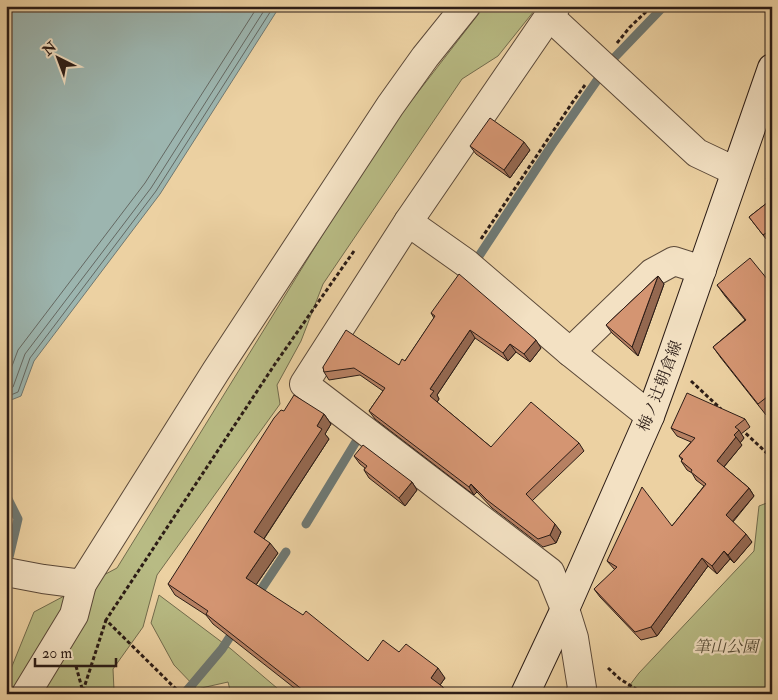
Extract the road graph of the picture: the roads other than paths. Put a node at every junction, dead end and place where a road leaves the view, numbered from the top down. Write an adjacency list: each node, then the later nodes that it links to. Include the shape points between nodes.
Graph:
1 (466, 6): 10 (street, via 390,106 216,371)
2 (553, 11): 4 (street, via 697,153); 5 (street)
3 (772, 68): 4 (street, 梅ノ辻朝倉線)
4 (736, 172): 6 (street, 梅ノ辻朝倉線)
5 (408, 222): 7 (street, via 466,263); 11 (street, via 304,384 550,572)
6 (702, 270): 7 (street, via 674,261 652,272); 8 (street, 梅ノ辻朝倉線)
7 (570, 352): 8 (street)
8 (650, 416): 11 (street, 梅ノ辻朝倉線)
9 (6, 572): 10 (street)
10 (82, 584): 12 (street, via 74,616)
11 (564, 609): 13 (street, 梅ノ辻朝倉線); 14 (street, via 574,638 582,688)
12 (26, 694)
13 (525, 694)
14 (580, 694)

